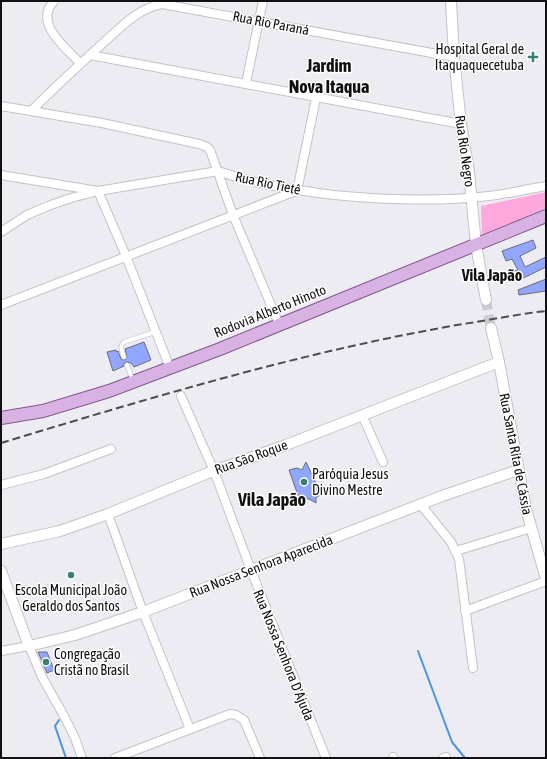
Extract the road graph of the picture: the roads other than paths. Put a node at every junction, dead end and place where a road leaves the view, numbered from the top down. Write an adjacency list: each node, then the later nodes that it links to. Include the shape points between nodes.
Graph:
1 (54, 1): 7 (street, via 47,15 49,28)
2 (263, 1): 4 (street)
3 (450, 1): 6 (street, Rua Rio Negro)
4 (259, 21): 5 (street, Rua Rio Paraná, via 171,5 155,5 124,24); 6 (street, Rua Rio Paraná); 8 (street)
5 (90, 55): 7 (street, Rua Rio Paraná); 8 (street)
6 (454, 57): 12 (street, Rua Rio Negro)
7 (80, 63): 11 (street, Rua Rio Paraná)
8 (246, 84): 9 (street)
9 (316, 98): 12 (street); 16 (street)
10 (1, 106): 11 (street)
11 (31, 111): 13 (street, via 199,144 210,150)
12 (460, 124): 18 (street, Rua Rio Negro)
13 (218, 171): 16 (street, Rua Rio Tietê); 17 (street, Rua Rio Tietê); 19 (street)
14 (1, 175): 17 (street)
15 (546, 186): 18 (street, Rua Rio Tietê)
16 (297, 191): 18 (street, Rua Rio Tietê, via 378,199); 19 (street)
17 (98, 192): 21 (street, Rua Rio Tietê, via 48,206 27,215); 23 (street)
18 (472, 198): 22 (street, Rua Rio Negro)
19 (233, 215): 23 (street); 26 (street)
20 (546, 216): 22 (main road, Rodovia Alberto Hinoto)
21 (1, 232)
22 (476, 245): 24 (street, Rua Rio Negro); 26 (main road, Rodovia Alberto Hinoto)
23 (126, 256): 25 (street); 28 (street)
24 (486, 300)
25 (1, 305)
26 (279, 324): 32 (main road, Rodovia Alberto Hinoto)
27 (491, 328): 30 (street, Rua Santa Rita de Cássia)
28 (155, 332): 29 (lane, via 124,342 121,348); 32 (street)
29 (124, 357)
30 (499, 362): 35 (street, Rua São Roque); 39 (street, Rua Santa Rita de Cássia)
31 (127, 364): 33 (lane)
32 (170, 368): 33 (main road, Rodovia Alberto Hinoto)
33 (133, 382): 36 (main road, Rodovia Alberto Hinoto, via 50,409)
34 (181, 396): 40 (street, Rua Nossa Senhora D'Ajuda)
35 (362, 415): 38 (street); 40 (street, Rua São Roque)
36 (1, 418)
37 (111, 449): 41 (street, via 44,474)
38 (383, 462)
39 (518, 470): 42 (street, Rua Nossa Senhora Aparecida); 44 (street, Rua Santa Rita de Cássia)
40 (214, 471): 43 (street, Rua São Roque); 47 (street, Rua Nossa Senhora D'Ajuda)
41 (1, 485)
42 (421, 504): 46 (street); 47 (street, Rua Nossa Senhora Aparecida)
43 (108, 514): 45 (street, Rua São Roque, via 60,532); 51 (street)
44 (531, 528): 46 (street); 49 (street, Rua Santa Rita de Cássia)
45 (1, 544)
46 (456, 551): 50 (street)
47 (251, 570): 51 (street, Rua Nossa Senhora Aparecida); 59 (street, Rua Nossa Senhora D'Ajuda)
48 (1, 571): 52 (street)
49 (546, 580): 50 (street)
50 (465, 611): 54 (street)
51 (143, 612): 52 (street, Rua Nossa Senhora Aparecida, via 76,635); 55 (street)
52 (29, 646): 53 (street, Rua Nossa Senhora Aparecida); 56 (street, via 42,677 75,738)
53 (1, 651)
54 (473, 668)
55 (190, 729): 57 (street); 58 (street, via 230,714 236,715 244,720)
56 (82, 758)
57 (114, 758)
58 (260, 758)
59 (326, 758)

